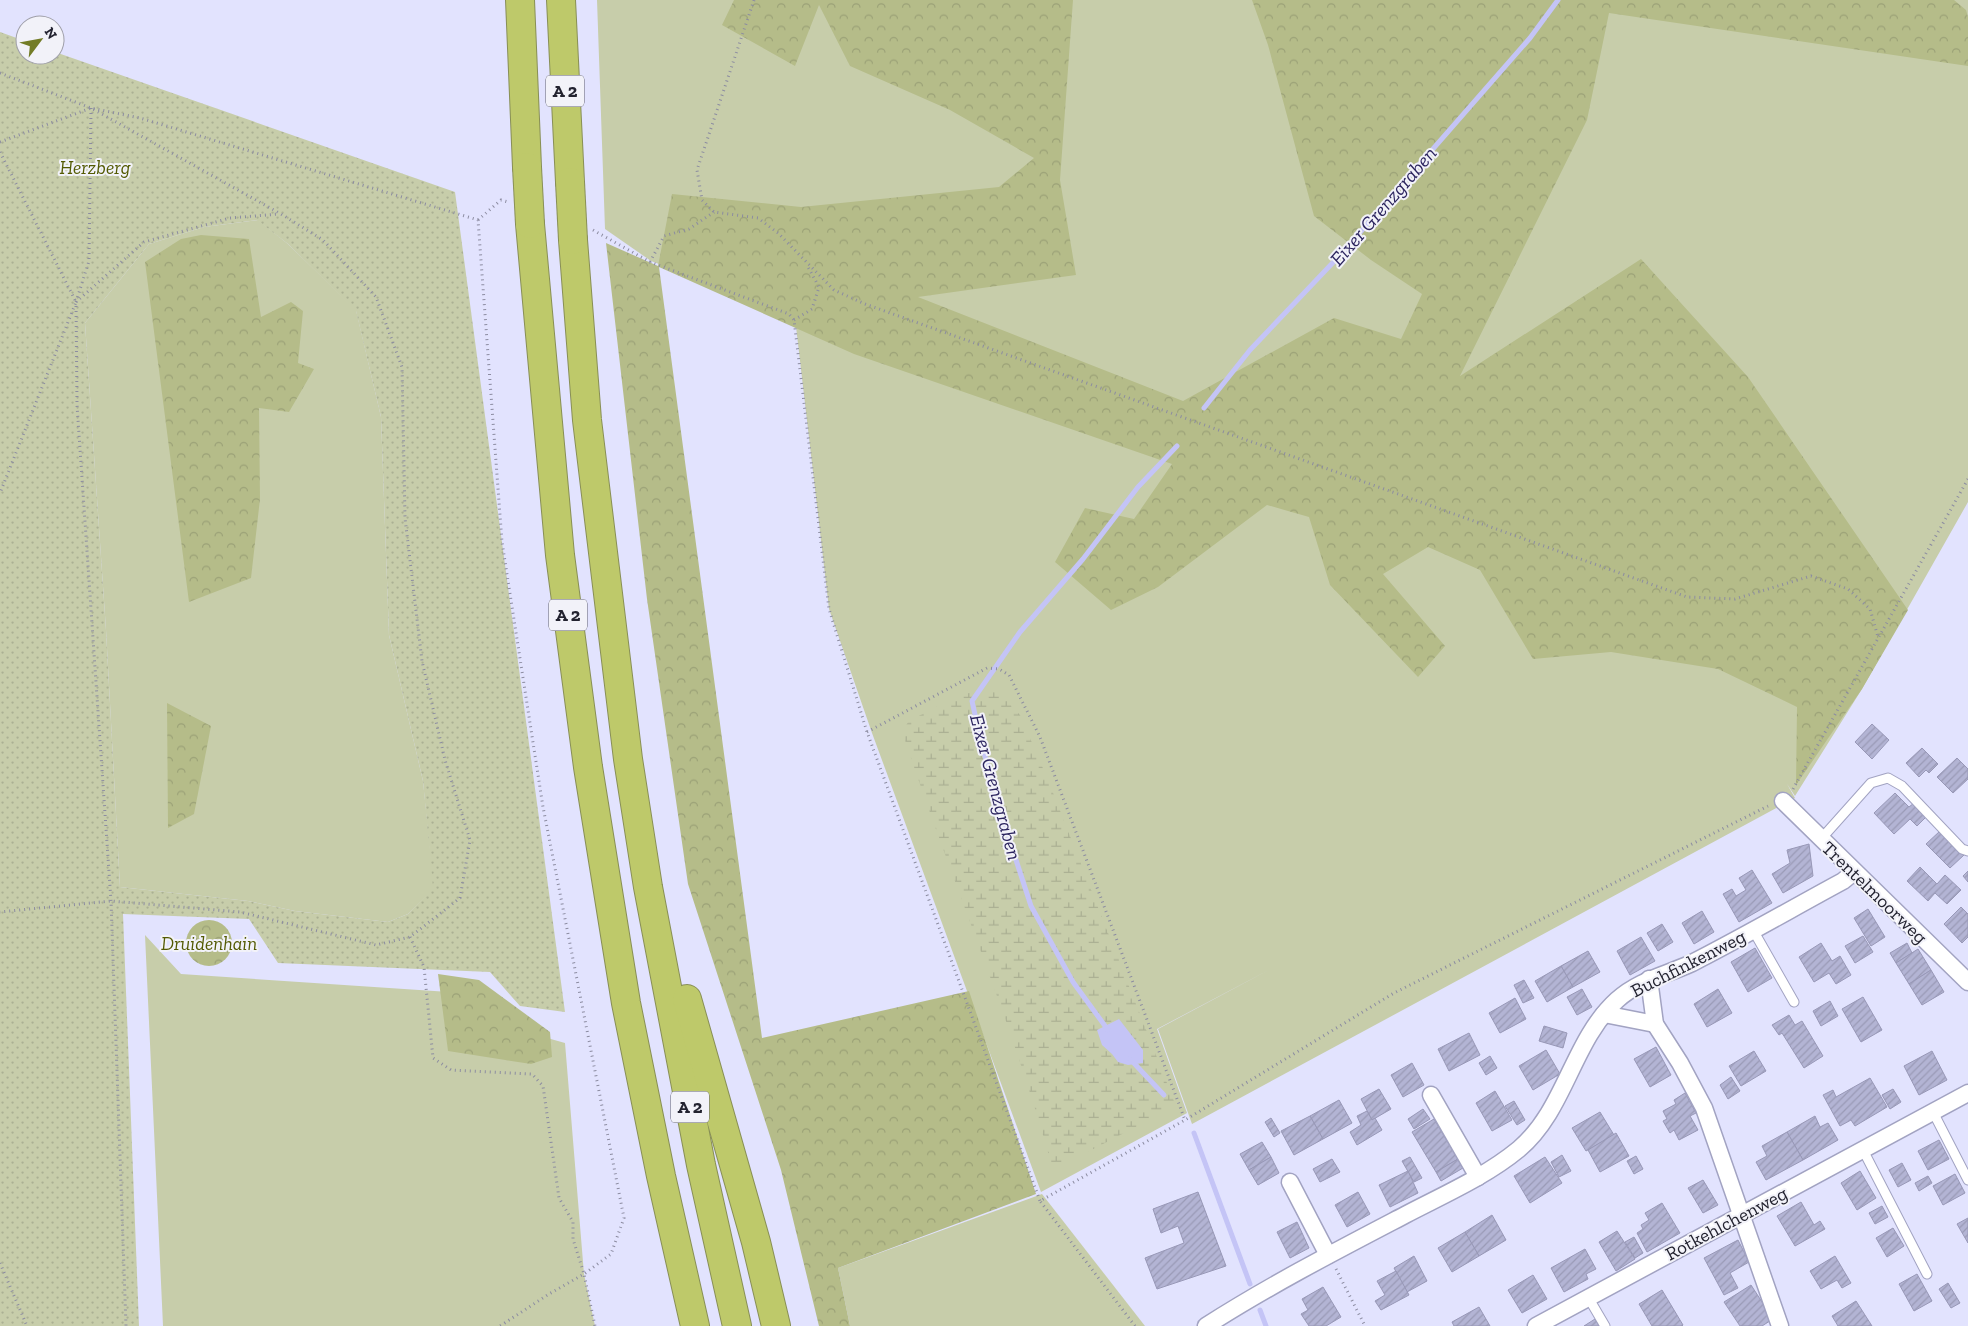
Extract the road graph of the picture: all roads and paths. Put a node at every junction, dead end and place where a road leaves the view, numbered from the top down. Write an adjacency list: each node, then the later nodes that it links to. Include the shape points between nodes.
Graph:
1 (520, 0): 50 (highway, A 2, bridge, via 530,224 560,555 588,767 626,1004)
2 (561, 0): 12 (highway, A 2, bridge, via 570,182)
3 (754, 0): 9 (path, via 697,170 702,200)
4 (0, 73): 5 (path)
5 (91, 108): 6 (path); 10 (path); 11 (path, via 140,118); 15 (path, via 89,261)
6 (0, 142)
7 (0, 152): 15 (path)
8 (510, 203): 11 (path, via 501,200)
9 (714, 212): 13 (path, via 689,229 664,236); 14 (path, via 758,218 778,233)
10 (280, 214): 15 (path, via 230,218 144,242); 29 (path, via 323,240 376,297 402,367 405,518 422,662 470,840 460,898)
11 (478, 220): 47 (path, via 502,542 543,807 624,1218 611,1254)
12 (579, 233): 13 (path); 25 (highway, A 2, via 587,420 628,759)
13 (650, 262): 16 (path, via 789,314)
14 (807, 264): 16 (path, via 819,288 812,309); 19 (path, via 834,290 866,304 1687,597 1736,599 1811,576 1848,589 1870,609)
15 (76, 302): 18 (path); 26 (path, via 77,405)
16 (794, 320): 20 (path, via 829,609)
17 (1968, 479): 19 (path)
18 (0, 493)
19 (1878, 637): 21 (path, via 1840,709 1794,788)
20 (867, 732): 38 (path, via 987,668 999,669 1008,675 1040,737); 43 (path)
21 (1783, 801): 22 (street, Trentelmoorweg); 38 (path, via 1758,809 1576,904 1394,993)
22 (1821, 839): 23 (lane, via 1871,783 1888,778 1902,786 1962,849); 24 (street, Trentelmoorweg)
23 (1968, 851)
24 (1854, 872): 28 (street, Buchfinkenweg); 31 (street, Trentelmoorweg)
25 (648, 887): 55 (highway, A 2, via 701,1165); 56 (highway, via 679,969 756,1242)
26 (111, 901): 27 (path); 29 (path, via 240,912 376,945); 52 (path)
27 (0, 912)
28 (1754, 930): 30 (street, Buchfinkenweg, via 1690,964); 32 (lane)
29 (410, 937): 47 (path, via 424,967 433,1058 450,1070 532,1074 542,1086 560,1198 573,1222 573,1239)
30 (1649, 979): 33 (street, Buchfinkenweg, via 1633,987); 34 (street)
31 (1968, 982)
32 (1794, 1002)
33 (1604, 1014): 34 (street); 40 (street, Buchfinkenweg, via 1589,1035 1553,1108 1538,1129 1520,1148)
34 (1655, 1024): 44 (street, via 1704,1108)
35 (1968, 1093): 37 (street, Rotkehlchenweg)
36 (1431, 1094): 40 (street)
37 (1933, 1112): 39 (street, Rotkehlchenweg); 41 (lane)
38 (1185, 1120): 43 (path)
39 (1863, 1150): 44 (street, Rotkehlchenweg); 48 (lane)
40 (1478, 1177): 45 (street, Buchfinkenweg)
41 (1968, 1180)
42 (1290, 1182): 45 (street)
43 (1040, 1201): 57 (path)
44 (1742, 1214): 49 (street, Rotkehlchenweg); 62 (street)
45 (1328, 1255): 58 (street, Buchfinkenweg); 59 (path)
46 (0, 1263): 51 (path)
47 (584, 1274): 53 (path); 54 (path)
48 (1927, 1274)
49 (1588, 1297): 60 (street, Rotkehlchenweg); 61 (lane)
50 (692, 1322)
51 (27, 1326)
52 (126, 1326)
53 (500, 1326)
54 (595, 1326)
55 (736, 1326)
56 (776, 1326)
57 (1135, 1326)
58 (1206, 1326)
59 (1365, 1326)
60 (1536, 1326)
61 (1605, 1326)
62 (1780, 1326)

